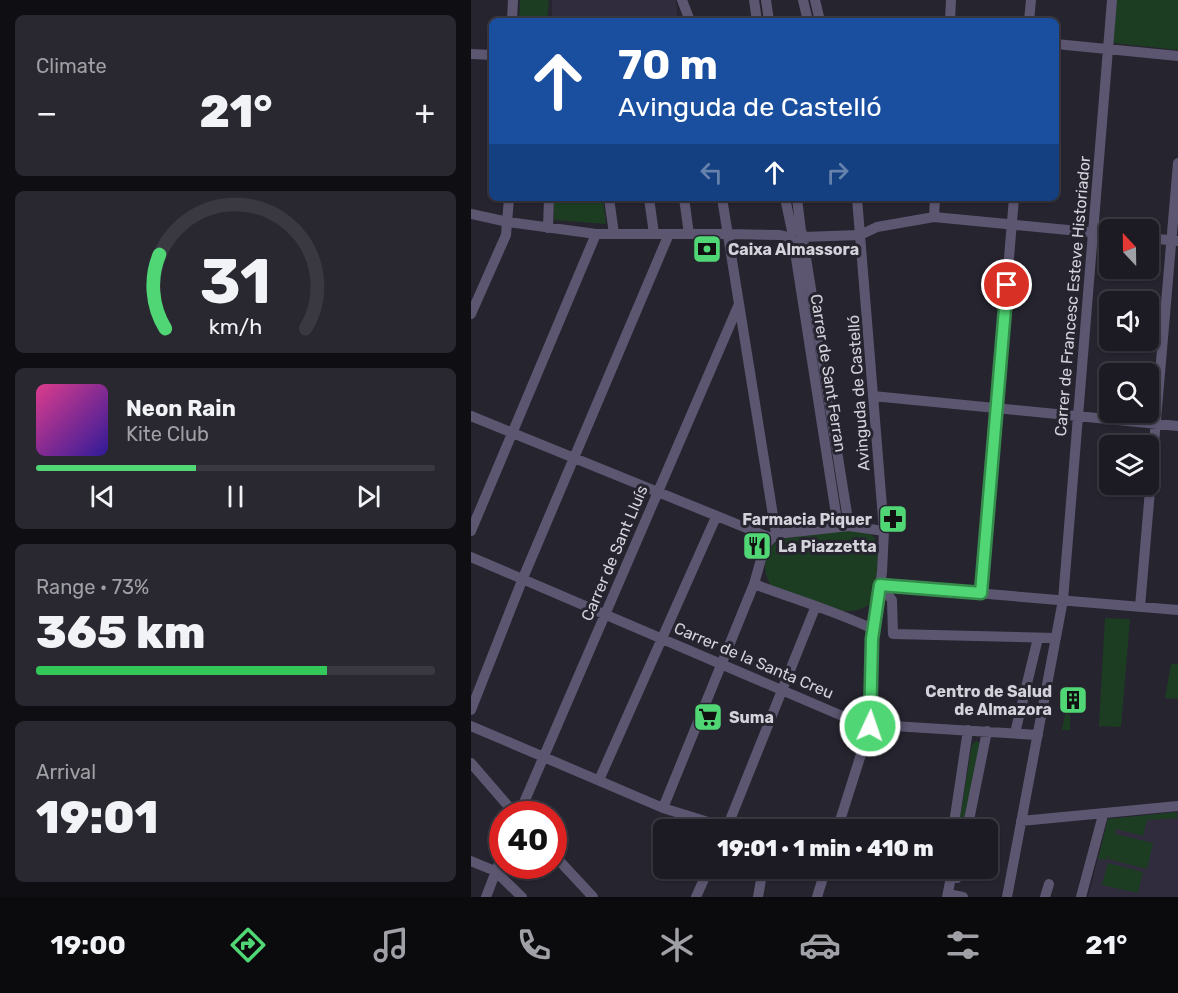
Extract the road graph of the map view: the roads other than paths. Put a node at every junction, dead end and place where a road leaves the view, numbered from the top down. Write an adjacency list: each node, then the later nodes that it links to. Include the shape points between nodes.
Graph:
1 (513, 0): 10 (street)
2 (682, 0): 11 (street)
3 (754, 0): 12 (street)
4 (766, 0): 13 (street)
5 (803, 0): 14 (street)
6 (815, 0): 15 (street)
7 (951, 0): 16 (street)
8 (1031, 0): 17 (street)
9 (1112, 0): 19 (street, Carrer de Francesc Esteve Historiador)
10 (512, 18)
11 (689, 18)
12 (757, 18)
13 (769, 18)
14 (807, 18)
15 (819, 18)
16 (949, 18)
17 (1029, 18)
18 (1059, 44): 19 (street)
19 (1108, 49): 22 (street); 40 (street, Carrer de Francesc Esteve Historiador)
20 (471, 54): 21 (street)
21 (489, 55)
22 (1178, 56)
23 (1178, 163): 51 (street)
24 (509, 201): 37 (street)
25 (549, 201): 39 (street)
26 (609, 201): 43 (street)
27 (649, 201): 44 (street)
28 (684, 201): 46 (street)
29 (722, 201): 47 (street)
30 (787, 201): 48 (street, Carrer de Sant Ferran)
31 (797, 201): 48 (street, Carrer de Sant Ferran)
32 (857, 201): 49 (street, Avinguda de Castelló)
33 (935, 201): 36 (street)
34 (1014, 201): 38 (street)
35 (471, 214): 37 (street)
36 (934, 217): 38 (street); 49 (street, via 877,227)
37 (508, 222): 39 (street); 53 (street)
38 (1012, 225): 40 (street); 55 (street)
39 (548, 228): 42 (street)
40 (1092, 232): 41 (street); 57 (street, Carrer de Francesc Esteve Historiador)
41 (1099, 233)
42 (596, 234): 43 (street); 60 (street)
43 (614, 234): 44 (street)
44 (654, 234): 45 (street)
45 (669, 234): 46 (street); 61 (street)
46 (689, 234): 47 (street)
47 (728, 234): 48 (street); 52 (street)
48 (797, 235): 49 (street); 64 (street, Carrer de Sant Ferran)
49 (860, 235): 54 (street, Avinguda de Castelló)
50 (1159, 239): 51 (street)
51 (1175, 241): 58 (street)
52 (739, 304): 62 (street, Carrer de Sant Lluís); 67 (street)
53 (471, 314)
54 (873, 396): 55 (street); 66 (street, Avinguda de Castelló)
55 (997, 408): 57 (street); 72 (street)
56 (471, 416): 60 (street)
57 (1077, 416): 58 (street); 73 (street, Carrer de Francesc Esteve Historiador)
58 (1155, 424): 59 (street); 74 (street)
59 (1178, 426)
60 (512, 433): 61 (street); 65 (street)
61 (574, 458): 62 (street); 69 (street)
62 (657, 492): 63 (street); 78 (street, Carrer de Sant Lluís)
63 (716, 517): 67 (street); 82 (street)
64 (843, 526): 66 (street); 67 (street)
65 (471, 531)
66 (883, 531): 70 (street, Avinguda de Castelló)
67 (773, 536): 71 (street, via 765,545)
68 (471, 557): 69 (street, Carrer de la Santa Creu)
69 (523, 578): 78 (street, Carrer de la Santa Creu); 87 (street)
70 (880, 582): 72 (street); 80 (street, Avinguda de Castelló); 83 (street, Avinguda de Castelló, via 892,600 893,634)
71 (754, 584): 76 (street); 85 (street)
72 (981, 590): 73 (street)
73 (1062, 598): 74 (street); 84 (street, Carrer de Francesc Esteve Historiador)
74 (1140, 604): 75 (street); 77 (street)
75 (1178, 604)
76 (815, 608): 79 (street); 86 (street)
77 (1178, 610)
78 (604, 612): 82 (street, Carrer de la Santa Creu); 94 (street, Carrer de Sant Lluís)
79 (849, 617): 80 (street); 81 (street)
80 (875, 618): 81 (street, Avinguda de Castelló)
81 (873, 629): 89 (street, Avinguda de Castelló)
82 (663, 638): 85 (street, Carrer de la Santa Creu); 96 (street)
83 (1038, 638): 84 (street); 92 (street)
84 (1056, 638): 93 (street, Carrer de Francesc Esteve Historiador)
85 (722, 662): 86 (street, Carrer de la Santa Creu); 100 (street)
86 (782, 688): 89 (street, Carrer de la Santa Creu); 103 (street)
87 (471, 710)
88 (471, 726): 94 (street)
89 (870, 726): 90 (street, Carrer de la Santa Creu); 104 (street, Avinguda de Castelló)
90 (968, 730): 91 (street, Carrer de la Santa Creu); 105 (street)
91 (987, 731): 92 (street, Carrer de la Santa Creu); 106 (street)
92 (1015, 733): 93 (street, Carrer de la Santa Creu)
93 (1038, 735): 107 (street, Carrer de Francesc Esteve Historiador)
94 (545, 756): 96 (street); 98 (street, Carrer de Sant Lluís)
95 (471, 764): 97 (street)
96 (599, 780): 100 (street)
97 (504, 801)
98 (525, 801)
99 (1178, 806): 101 (street)
100 (663, 808): 102 (street)
101 (1103, 815): 107 (street); 128 (street)
102 (698, 819)
103 (733, 819)
104 (840, 819)
105 (955, 819)
106 (969, 819)
107 (1021, 821): 126 (street, Carrer de Francesc Esteve Historiador)
108 (471, 861): 109 (street)
109 (489, 868)
110 (567, 868): 121 (street)
111 (492, 879): 119 (street)
112 (503, 879): 120 (street)
113 (704, 879): 122 (street)
114 (761, 879): 123 (street)
115 (822, 879): 124 (street)
116 (951, 879): 118 (street)
117 (1049, 884): 127 (street)
118 (948, 896): 125 (street)
119 (486, 897)
120 (522, 897)
121 (593, 897)
122 (696, 897)
123 (758, 897)
124 (817, 897)
125 (963, 897)
126 (1007, 897)
127 (1045, 897)
128 (1081, 897)

